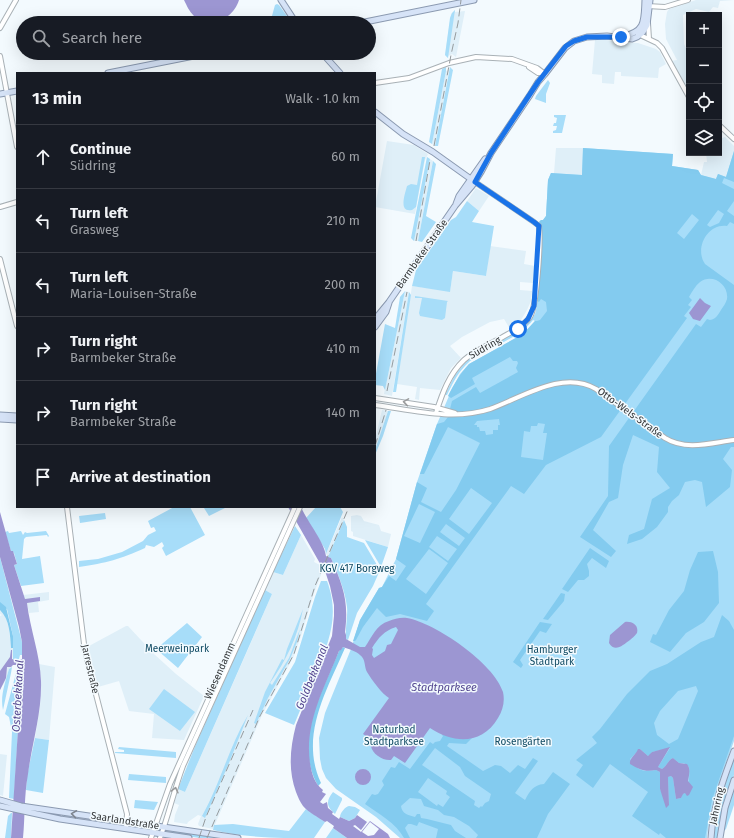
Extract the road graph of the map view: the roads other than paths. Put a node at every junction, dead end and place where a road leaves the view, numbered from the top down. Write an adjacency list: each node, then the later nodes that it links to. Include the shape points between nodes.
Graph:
1 (16, 0): 11 (street)
2 (280, 0): 8 (main road)
3 (474, 0): 9 (main road)
4 (645, 0): 7 (main road)
5 (650, 0): 7 (main road)
6 (688, 0): 7 (street, via 664,7)
7 (647, 6): 10 (main road); 12 (main road)
8 (291, 16)
9 (376, 20)
10 (648, 22): 12 (main road); 12 (street)
11 (0, 28)
12 (642, 36): 18 (main road, Barmbeker Straße, via 593,36 574,41 564,48); 21 (street, via 657,43)
13 (0, 56): 22 (street)
14 (174, 60): 16 (main road)
15 (328, 60): 17 (main road)
16 (113, 72)
17 (339, 72)
18 (545, 74): 19 (street, via 526,64 488,57 470,58 409,78); 28 (main road, Barmbeker Straße)
19 (376, 83)
20 (16, 91): 22 (main road)
21 (686, 92)
22 (7, 93): 23 (main road); 27 (street)
23 (0, 94)
24 (376, 113): 28 (main road, via 403,134)
25 (722, 128): 26 (street)
26 (734, 139)
27 (16, 142)
28 (473, 180): 32 (main road, Barmbeker Straße, via 459,196 455,206); 39 (street, Südring, via 539,226 535,302 533,312 518,329 464,360 443,391)
29 (16, 202): 30 (street)
30 (0, 207)
31 (0, 259): 34 (street)
32 (389, 302): 33 (main road, Barmbeker Straße); 35 (main road, Barmbeker Straße, via 386,312)
33 (376, 318)
34 (16, 322)
35 (376, 326)
36 (376, 398): 38 (street, Otto-Wels-Straße, one-way to 36)
37 (376, 405): 40 (street, Otto-Wels-Straße)
38 (430, 406): 39 (street, Otto-Wels-Straße); 40 (street, via 432,408)
39 (438, 407): 41 (street, Südring); 42 (street, Otto-Wels-Straße)
40 (429, 412): 41 (street, Otto-Wels-Straße)
41 (436, 413): 42 (street, Otto-Wels-Straße)
42 (458, 413): 47 (street, Otto-Wels-Straße, via 490,409 552,385 579,383 590,385 675,443 691,446)
43 (0, 415): 44 (main road)
44 (16, 416)
45 (0, 419): 46 (main road)
46 (16, 420)
47 (734, 440)
48 (67, 508): 57 (street, Jarrestraße, via 85,652)
49 (295, 508): 58 (street, Wiesendamm, via 170,784)
50 (300, 508): 59 (street, Wiesendamm, one-way to 50, via 183,766)
51 (734, 751): 65 (main road, Jahnring, via 718,797)
52 (734, 780): 66 (main road, Jahnring, via 725,808)
53 (0, 800): 55 (main road)
54 (0, 806): 55 (main road)
55 (12, 807): 56 (main road, Saarlandstraße)
56 (25, 810): 57 (main road, Saarlandstraße, one-way to 56); 60 (main road, Saarlandstraße, via 60,819)
57 (127, 821): 58 (main road, Saarlandstraße); 60 (street, Jarrestraße)
58 (155, 826): 59 (main road, Saarlandstraße); 61 (street, Wiesendamm)
59 (164, 827): 62 (street, Wiesendamm); 64 (main road, Saarlandstraße)
60 (126, 828): 61 (main road, Saarlandstraße)
61 (152, 835): 62 (main road, Saarlandstraße)
62 (161, 836): 63 (main road, Saarlandstraße)
63 (189, 838)
64 (238, 838)
65 (712, 838)
66 (720, 838)

